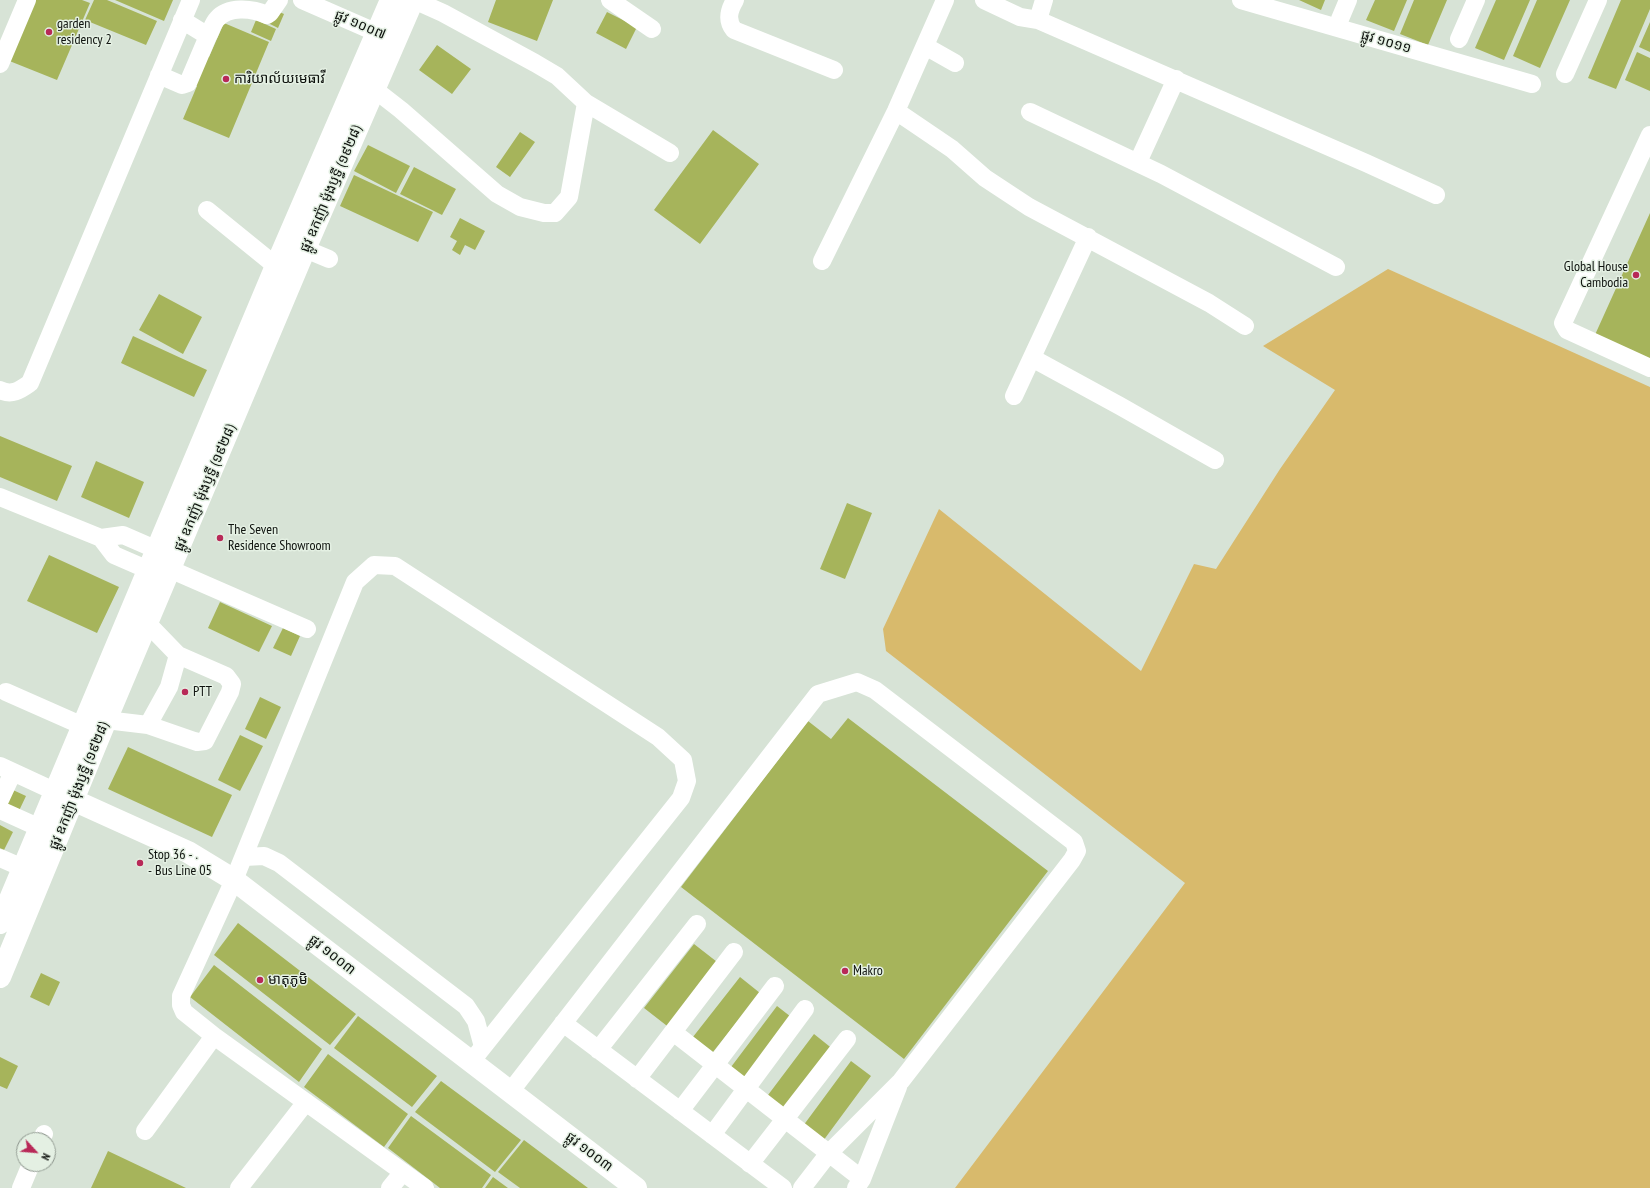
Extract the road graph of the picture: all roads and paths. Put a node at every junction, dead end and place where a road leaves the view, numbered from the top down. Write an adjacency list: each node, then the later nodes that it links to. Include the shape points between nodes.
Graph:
1 (27, 0): 25 (street)
2 (191, 0): 17 (street)
3 (279, 0): 20 (street, via 267,15 256,10 225,12 216,20)
4 (302, 0): 21 (street, ផ្លូវ ១០០៧)
5 (391, 0): 21 (main road, ផ្លូវ ឧកញ៉ា ម៉ុងឫទ្ធី (១៩២៨))
6 (414, 0): 21 (main road, ផ្លូវ ឧកញ៉ា ម៉ុងឫទ្ធី (១៩២៨)); 32 (street, via 541,66 557,76)
7 (610, 0): 19 (street)
8 (735, 0): 26 (street, via 730,7 729,19 734,30)
9 (945, 0): 23 (street)
10 (984, 0): 18 (street, via 1020,17)
11 (1044, 0): 18 (street)
12 (1241, 0): 30 (street, ផ្លូវ ១០១១)
13 (1348, 0): 16 (street)
14 (1476, 0): 22 (street)
15 (1598, 0): 27 (street)
16 (1340, 19)
17 (182, 20): 20 (street); 28 (street)
18 (1038, 20): 29 (street)
19 (652, 29)
20 (208, 36): 28 (street, via 188,83 182,85)
21 (386, 36): 31 (main road, ផ្លូវ ឧកញ៉ា ម៉ុងឫទ្ធី (១៩២៨)); 44 (main road, ផ្លូវ ឧកញ៉ា ម៉ុងឫទ្ធី (១៩២៨))
22 (1459, 39)
23 (925, 46): 24 (street); 33 (street)
24 (955, 63)
25 (0, 64)
26 (834, 70)
27 (1565, 74)
28 (159, 75): 50 (street, via 30,383 19,391 6,393)
29 (1176, 80): 37 (street); 38 (street)
30 (1532, 84)
31 (374, 89): 32 (street, via 497,194 520,207 544,213 555,213 569,197); 41 (main road, ផ្លូវ ឧកញ៉ា ម៉ុងឫទ្ធី (១៩២៨))
32 (586, 103): 36 (street)
33 (896, 111): 40 (street, via 952,149 985,178 1023,203); 43 (street)
34 (1030, 112): 37 (street)
35 (1650, 135): 49 (street, via 1563,324 1566,330)
36 (670, 153)
37 (1138, 162): 45 (street)
38 (1436, 195)
39 (207, 210): 44 (street)
40 (1088, 237): 47 (street); 48 (street)
41 (305, 249): 42 (street); 46 (main road, ផ្លូវ ឧកញ៉ា ម៉ុងឫទ្ធី (១៩២៨))
42 (329, 259)
43 (822, 260)
44 (276, 266): 46 (main road, ផ្លូវ ឧកញ៉ា ម៉ុងឫទ្ធី (១៩២៨))
45 (1336, 267)
46 (268, 310): 54 (main road, ផ្លូវ ឧកញ៉ា ម៉ុងឫទ្ធី (១៩២៨))
47 (1245, 326)
48 (1032, 358): 51 (street); 52 (street)
49 (1650, 368)
50 (0, 390)
51 (1014, 396)
52 (1215, 460)
53 (0, 497): 54 (street, via 101,538 123,535)
54 (162, 564): 55 (main road, ផ្លូវ ឧកញ៉ា ម៉ុងឫទ្ធី (១៩២៨)); 56 (street)
55 (138, 619): 57 (street); 59 (main road, ផ្លូវ ឧកញ៉ា ម៉ុងឫទ្ធី (១៩២៨)); 61 (main road, ផ្លូវ ឧកញ៉ា ម៉ុងឫទ្ធី (១៩២៨))
56 (307, 629)
57 (178, 655): 60 (street, via 169,687); 60 (street, via 226,676 232,684 230,692 205,741 196,742)
58 (6, 692): 61 (street)
59 (106, 720): 60 (street); 63 (main road, ផ្លូវ ឧកញ៉ា ម៉ុងឫទ្ធី (១៩២៨))
60 (148, 725)
61 (83, 726): 63 (main road, ផ្លូវ ឧកញ៉ា ម៉ុងឫទ្ធី (១៩២៨))
62 (6, 769): 63 (street, ផ្លូវ ១០០៣); 64 (street)
63 (64, 796): 66 (main road, ផ្លូវ ឧកញ៉ា ម៉ុងឫទ្ធី (១៩២៨)); 70 (main road, ផ្លូវ ១០០៣, via 188,852); 71 (main road, ផ្លូវ ឧកញ៉ា ម៉ុងឫទ្ធី (១៩២៨))
64 (0, 800)
65 (0, 810): 66 (street)
66 (40, 828): 69 (main road, ផ្លូវ ឧកញ៉ា ម៉ុងឫទ្ធី (១៩២៨))
67 (244, 857): 70 (street); 82 (street, via 264,856 279,862 466,1006 476,1021); 82 (street, via 355,582 374,565 395,566 658,737 683,760 687,781 681,798)
68 (0, 858): 69 (street)
69 (23, 868): 71 (main road, ផ្លូវ ឧកញ៉ា ម៉ុងឫទ្ធី (១៩២៨))
70 (234, 880): 79 (street, via 181,996 184,1012); 82 (main road, ផ្លូវ ១០០៣)
71 (6, 919): 74 (main road, ផ្លូវ ឧកញ៉ា ម៉ុងឫទ្ធី (១៩២៨))
72 (697, 924): 81 (street)
73 (734, 952): 78 (street)
74 (0, 977)
75 (775, 986): 83 (street)
76 (805, 1008): 86 (street)
77 (563, 1023): 81 (street); 85 (street, via 818,694 857,682 875,690 1074,842 1077,850 1072,860); 87 (street)
78 (673, 1032): 83 (street); 84 (street)
79 (214, 1036): 88 (street); 91 (street)
80 (847, 1040): 90 (street)
81 (598, 1050): 84 (street)
82 (477, 1054): 87 (main road, ផ្លូវ ១០០៣)
83 (715, 1065): 86 (street); 89 (street)
84 (637, 1079): 89 (street)
85 (901, 1081): 93 (street); 97 (street)
86 (746, 1088): 90 (street); 92 (street)
87 (510, 1092): 102 (main road, ផ្លូវ ១០០៣)
88 (306, 1102): 96 (street); 99 (street)
89 (680, 1111): 92 (street)
90 (785, 1118): 93 (street); 94 (street)
91 (146, 1131)
92 (712, 1135): 94 (street)
93 (829, 1153): 97 (street); 104 (street)
94 (750, 1164): 103 (street)
95 (28, 1172): 98 (street)
96 (403, 1172): 100 (street); 101 (street)
97 (859, 1184)
98 (21, 1188)
99 (239, 1188)
100 (390, 1188)
101 (425, 1188)
102 (636, 1188)
103 (783, 1188)
104 (802, 1188)

